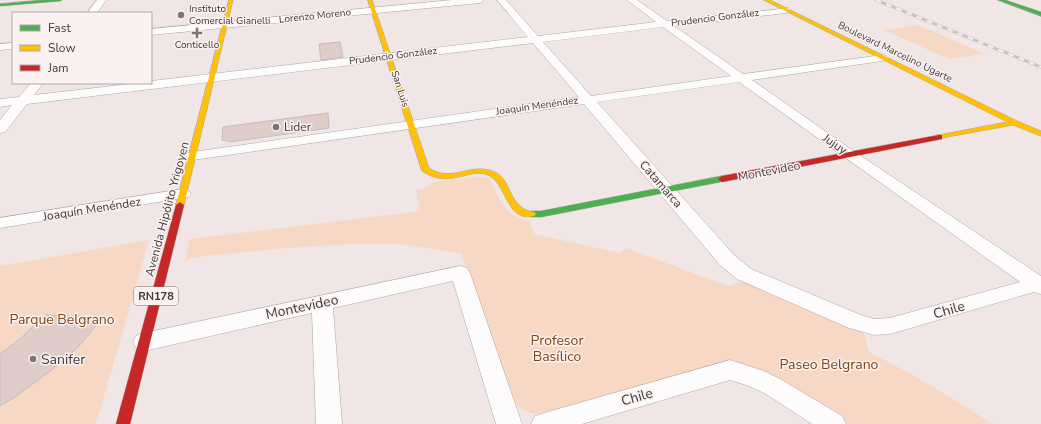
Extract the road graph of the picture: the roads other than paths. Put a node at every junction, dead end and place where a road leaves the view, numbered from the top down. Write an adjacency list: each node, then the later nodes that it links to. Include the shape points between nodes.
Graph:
1 (60, 0): 11 (main road)
2 (102, 0): 15 (street)
3 (232, 0): 18 (main road, Avenida Hipólito Yrigoyen / RN178)
4 (370, 0): 12 (main road, San Luis)
5 (480, 0): 12 (street, Lorenzo Moreno)
6 (501, 0): 20 (street, Catamarca)
7 (631, 0): 17 (street, Jujuy)
8 (766, 0): 13 (main road, Boulevard Marcelino Ugarte)
9 (1000, 0): 16 (main road)
10 (1009, 0): 14 (main road)
11 (0, 5)
12 (374, 10): 18 (street, Lorenzo Moreno); 23 (main road, San Luis)
13 (786, 10): 17 (street, Prudencio González); 24 (main road, Boulevard Marcelino Ugarte)
14 (1041, 10)
15 (93, 12)
16 (1041, 14)
17 (665, 24): 20 (street, Prudencio González); 26 (street, Jujuy)
18 (226, 25): 19 (street, Lorenzo Moreno); 25 (main road, Avenida Hipólito Yrigoyen / RN178)
19 (152, 32)
20 (535, 40): 23 (street, Prudencio González); 28 (street, Catamarca)
21 (12, 46): 22 (street)
22 (0, 47)
23 (389, 57): 25 (street, Prudencio González); 32 (main road, San Luis)
24 (882, 58): 26 (street, Joaquín Menéndez); 31 (main road, Boulevard Marcelino Ugarte)
25 (213, 77): 29 (street, Prudencio González); 37 (main road, Avenida Hipólito Yrigoyen / RN178)
26 (742, 78): 28 (street, Joaquín Menéndez); 36 (street, Jujuy)
27 (36, 84): 29 (street)
28 (587, 99): 32 (street, Joaquín Menéndez); 38 (street, Catamarca)
29 (24, 100): 30 (street, Prudencio González); 33 (street)
30 (0, 103)
31 (1014, 123): 34 (main road, Boulevard Marcelino Ugarte); 35 (main road, Boulevard Marcelino Ugarte); 36 (main road, Montevideo)
32 (411, 124): 37 (street, Joaquín Menéndez); 40 (main road, San Luis, via 425,169 432,176 440,178 475,172 489,173 500,178 512,205)
33 (0, 129)
34 (1041, 134)
35 (1041, 141)
36 (850, 155): 38 (main road, Montevideo); 42 (street, Jujuy)
37 (193, 156): 39 (main road, Avenida Hipólito Yrigoyen / RN178)
38 (666, 190): 40 (main road, Montevideo, via 541,214); 44 (street, Catamarca, via 738,270)
39 (183, 194): 41 (street, Joaquín Menéndez); 45 (main road, Avenida Hipólito Yrigoyen / RN178)
40 (524, 214)
41 (0, 223)
42 (1040, 285): 44 (street, Chile, via 890,326 874,328)
43 (322, 302): 45 (street, Montevideo); 47 (street); 48 (street, Montevideo, via 460,273)
44 (856, 322)
45 (144, 342): 46 (main road, Avenida Hipólito Yrigoyen / RN178)
46 (123, 424)
47 (329, 424)
48 (509, 424)
49 (544, 424): 50 (street, Chile, via 730,370 774,387)
50 (833, 424)

